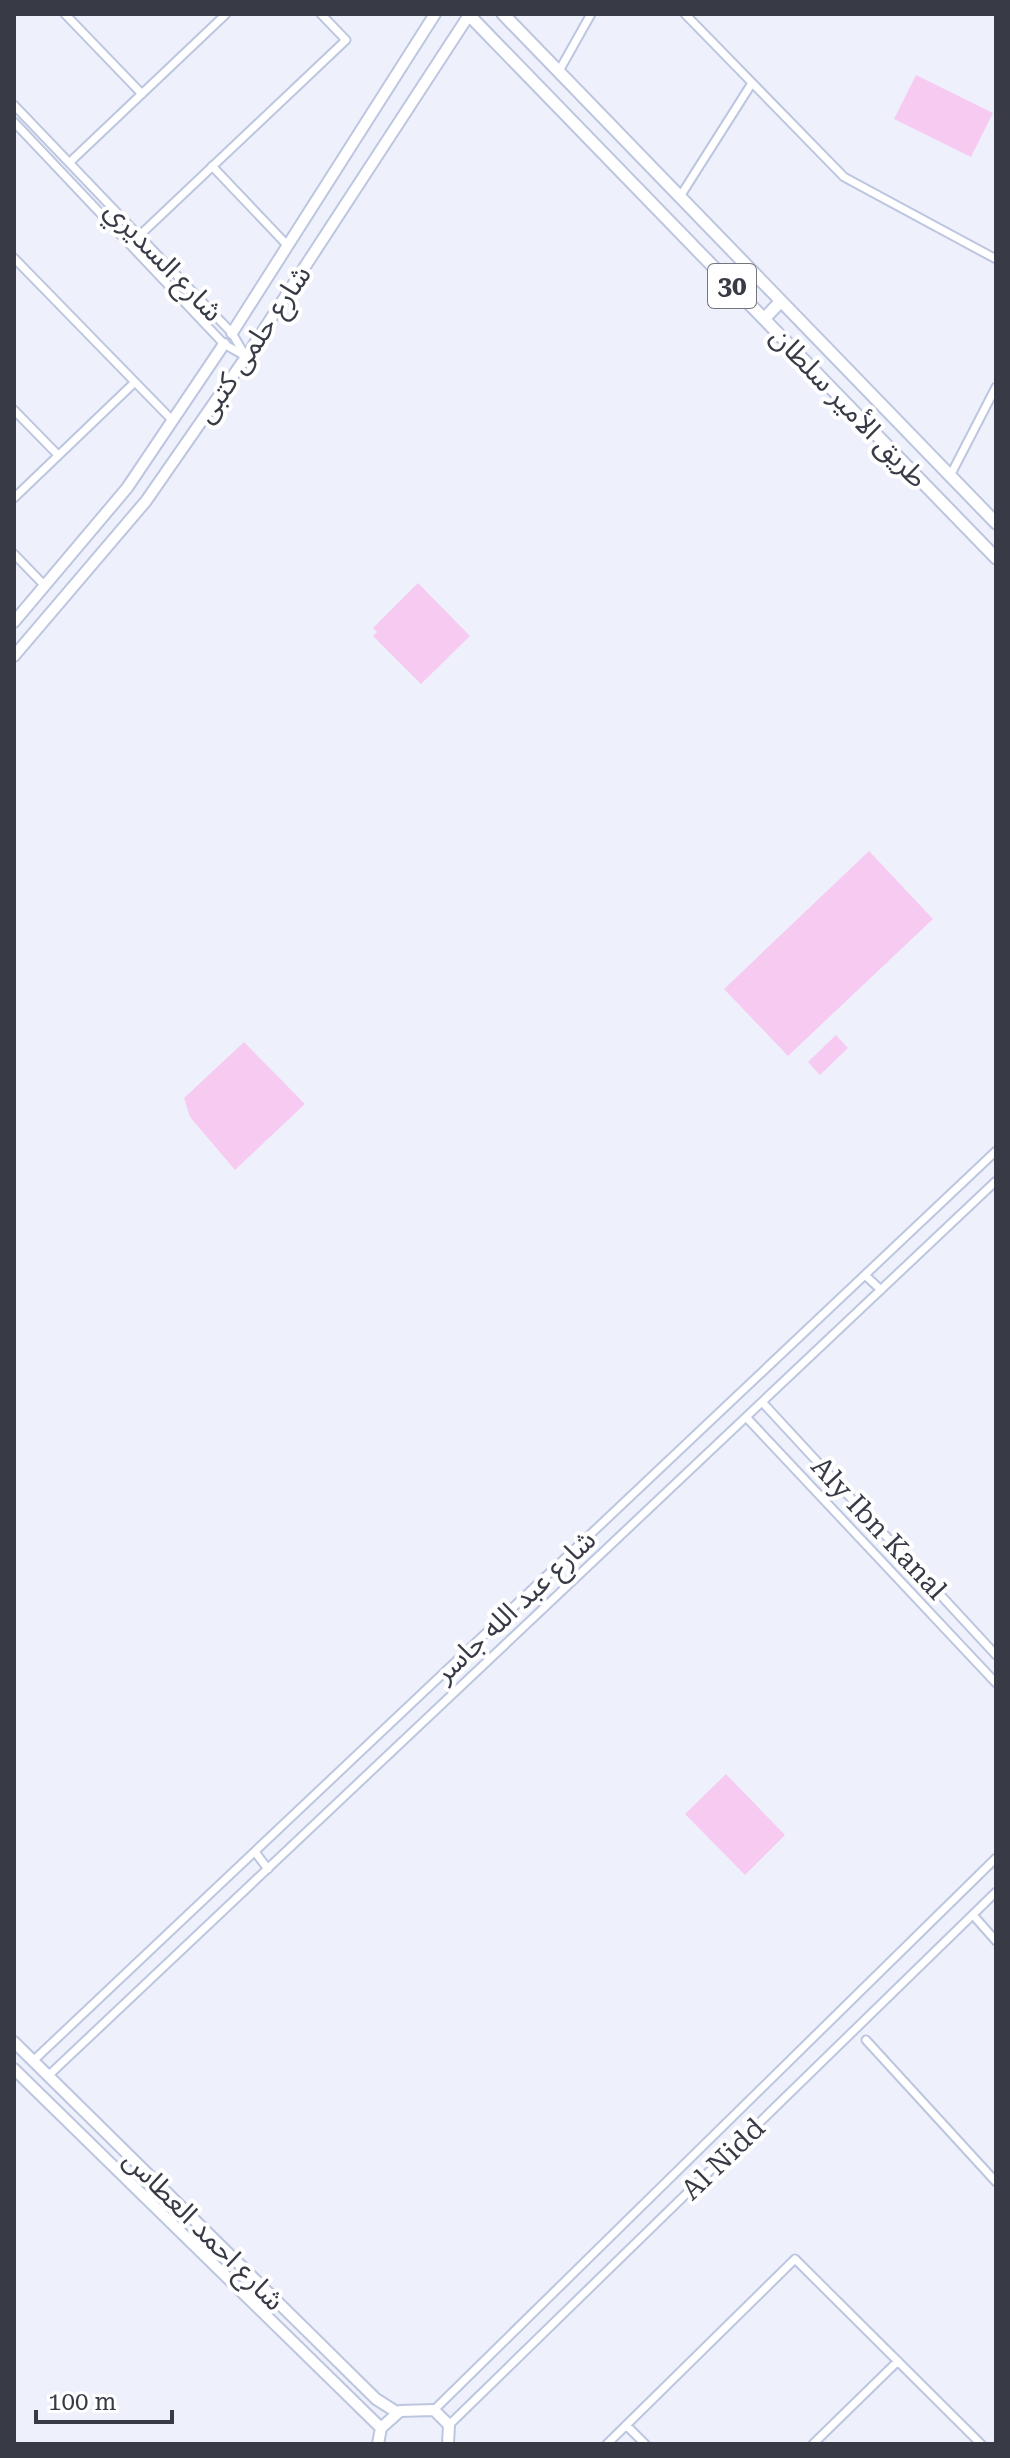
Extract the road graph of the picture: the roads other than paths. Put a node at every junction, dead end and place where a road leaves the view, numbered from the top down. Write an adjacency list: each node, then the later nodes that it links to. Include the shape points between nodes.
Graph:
1 (65, 14): 10 (street)
2 (79, 14): 10 (street)
3 (226, 14): 13 (street)
4 (321, 14): 17 (street, via 346,40)
5 (435, 14): 20 (street, شارع حلمى كتبى)
6 (503, 14): 11 (main road, طريق الأمير سلطان / 30)
7 (591, 14): 11 (street)
8 (685, 14): 12 (street)
9 (469, 15): 24 (main road, طريق الأمير سلطان / 30); 27 (street, شارع حلمى كتبى)
10 (71, 21): 13 (street)
11 (559, 71): 18 (main road, طريق الأمير سلطان / 30)
12 (752, 83): 18 (street); 22 (street, via 844,177)
13 (142, 94): 16 (street)
14 (14, 105): 16 (street, شارع السديري)
15 (14, 122): 26 (street, شارع السديري)
16 (70, 162): 19 (street, شارع السديري)
17 (212, 166): 19 (street); 20 (street)
18 (681, 195): 23 (main road, طريق الأمير سلطان / 30)
19 (140, 235): 25 (street, شارع السديري)
20 (288, 246): 25 (street, شارع حلمى كتبى)
21 (14, 258): 28 (street)
22 (996, 259)
23 (781, 301): 24 (main road); 33 (main road, طريق الأمير سلطان / 30)
24 (764, 319): 37 (main road, طريق الأمير سلطان / 30)
25 (232, 333): 26 (street, شارع حلمى كتبى); 27 (street, شارع السديري)
26 (224, 344): 27 (street, شارع السديري); 31 (street, شارع حلمى كتبى)
27 (246, 357): 40 (street, شارع حلمى كتبى, via 146,501)
28 (135, 382): 31 (street); 32 (street)
29 (996, 387): 33 (street)
30 (14, 410): 32 (street)
31 (173, 421): 38 (street, شارع حلمى كتبى, via 127,488)
32 (58, 455): 34 (street)
33 (950, 476): 35 (main road, طريق الأمير سلطان / 30)
34 (14, 498)
35 (996, 523)
36 (14, 554): 38 (street)
37 (996, 558)
38 (45, 586): 39 (street, شارع حلمى كتبى)
39 (14, 622)
40 (14, 656)
41 (996, 1151): 43 (street, شارع عبد الله جاسر)
42 (996, 1181): 44 (street, شارع عبد الله جاسر)
43 (865, 1275): 44 (street); 49 (street, شارع عبد الله جاسر)
44 (881, 1290): 45 (street, شارع عبد الله جاسر)
45 (762, 1402): 46 (street, شارع عبد الله جاسر); 47 (street, Aly Ibn Kanal)
46 (746, 1417): 48 (street); 51 (street, شارع عبد الله جاسر)
47 (996, 1655)
48 (996, 1683)
49 (255, 1852): 51 (street); 57 (street, شارع عبد الله جاسر)
50 (996, 1858): 62 (street)
51 (268, 1869): 59 (street, شارع عبد الله جاسر)
52 (996, 1892): 53 (street, Al Nidd)
53 (973, 1915): 54 (street); 64 (street, Al Nidd)
54 (996, 1941)
55 (866, 2040): 60 (street)
56 (14, 2042): 57 (street, شارع احمد العطاس)
57 (33, 2061): 59 (street, شارع احمد العطاس)
58 (14, 2069): 66 (street, شارع احمد العطاس)
59 (48, 2076): 63 (street, شارع احمد العطاس, via 376,2399)
60 (996, 2182)
61 (898, 2361): 65 (street, via 795,2259); 71 (street); 72 (street)
62 (434, 2410): 63 (street); 64 (street)
63 (398, 2413): 66 (street)
64 (449, 2425): 68 (street)
65 (626, 2425): 69 (street); 70 (street)
66 (381, 2428): 67 (street)
67 (378, 2444)
68 (448, 2444)
69 (607, 2444)
70 (645, 2444)
71 (813, 2444)
72 (981, 2444)

